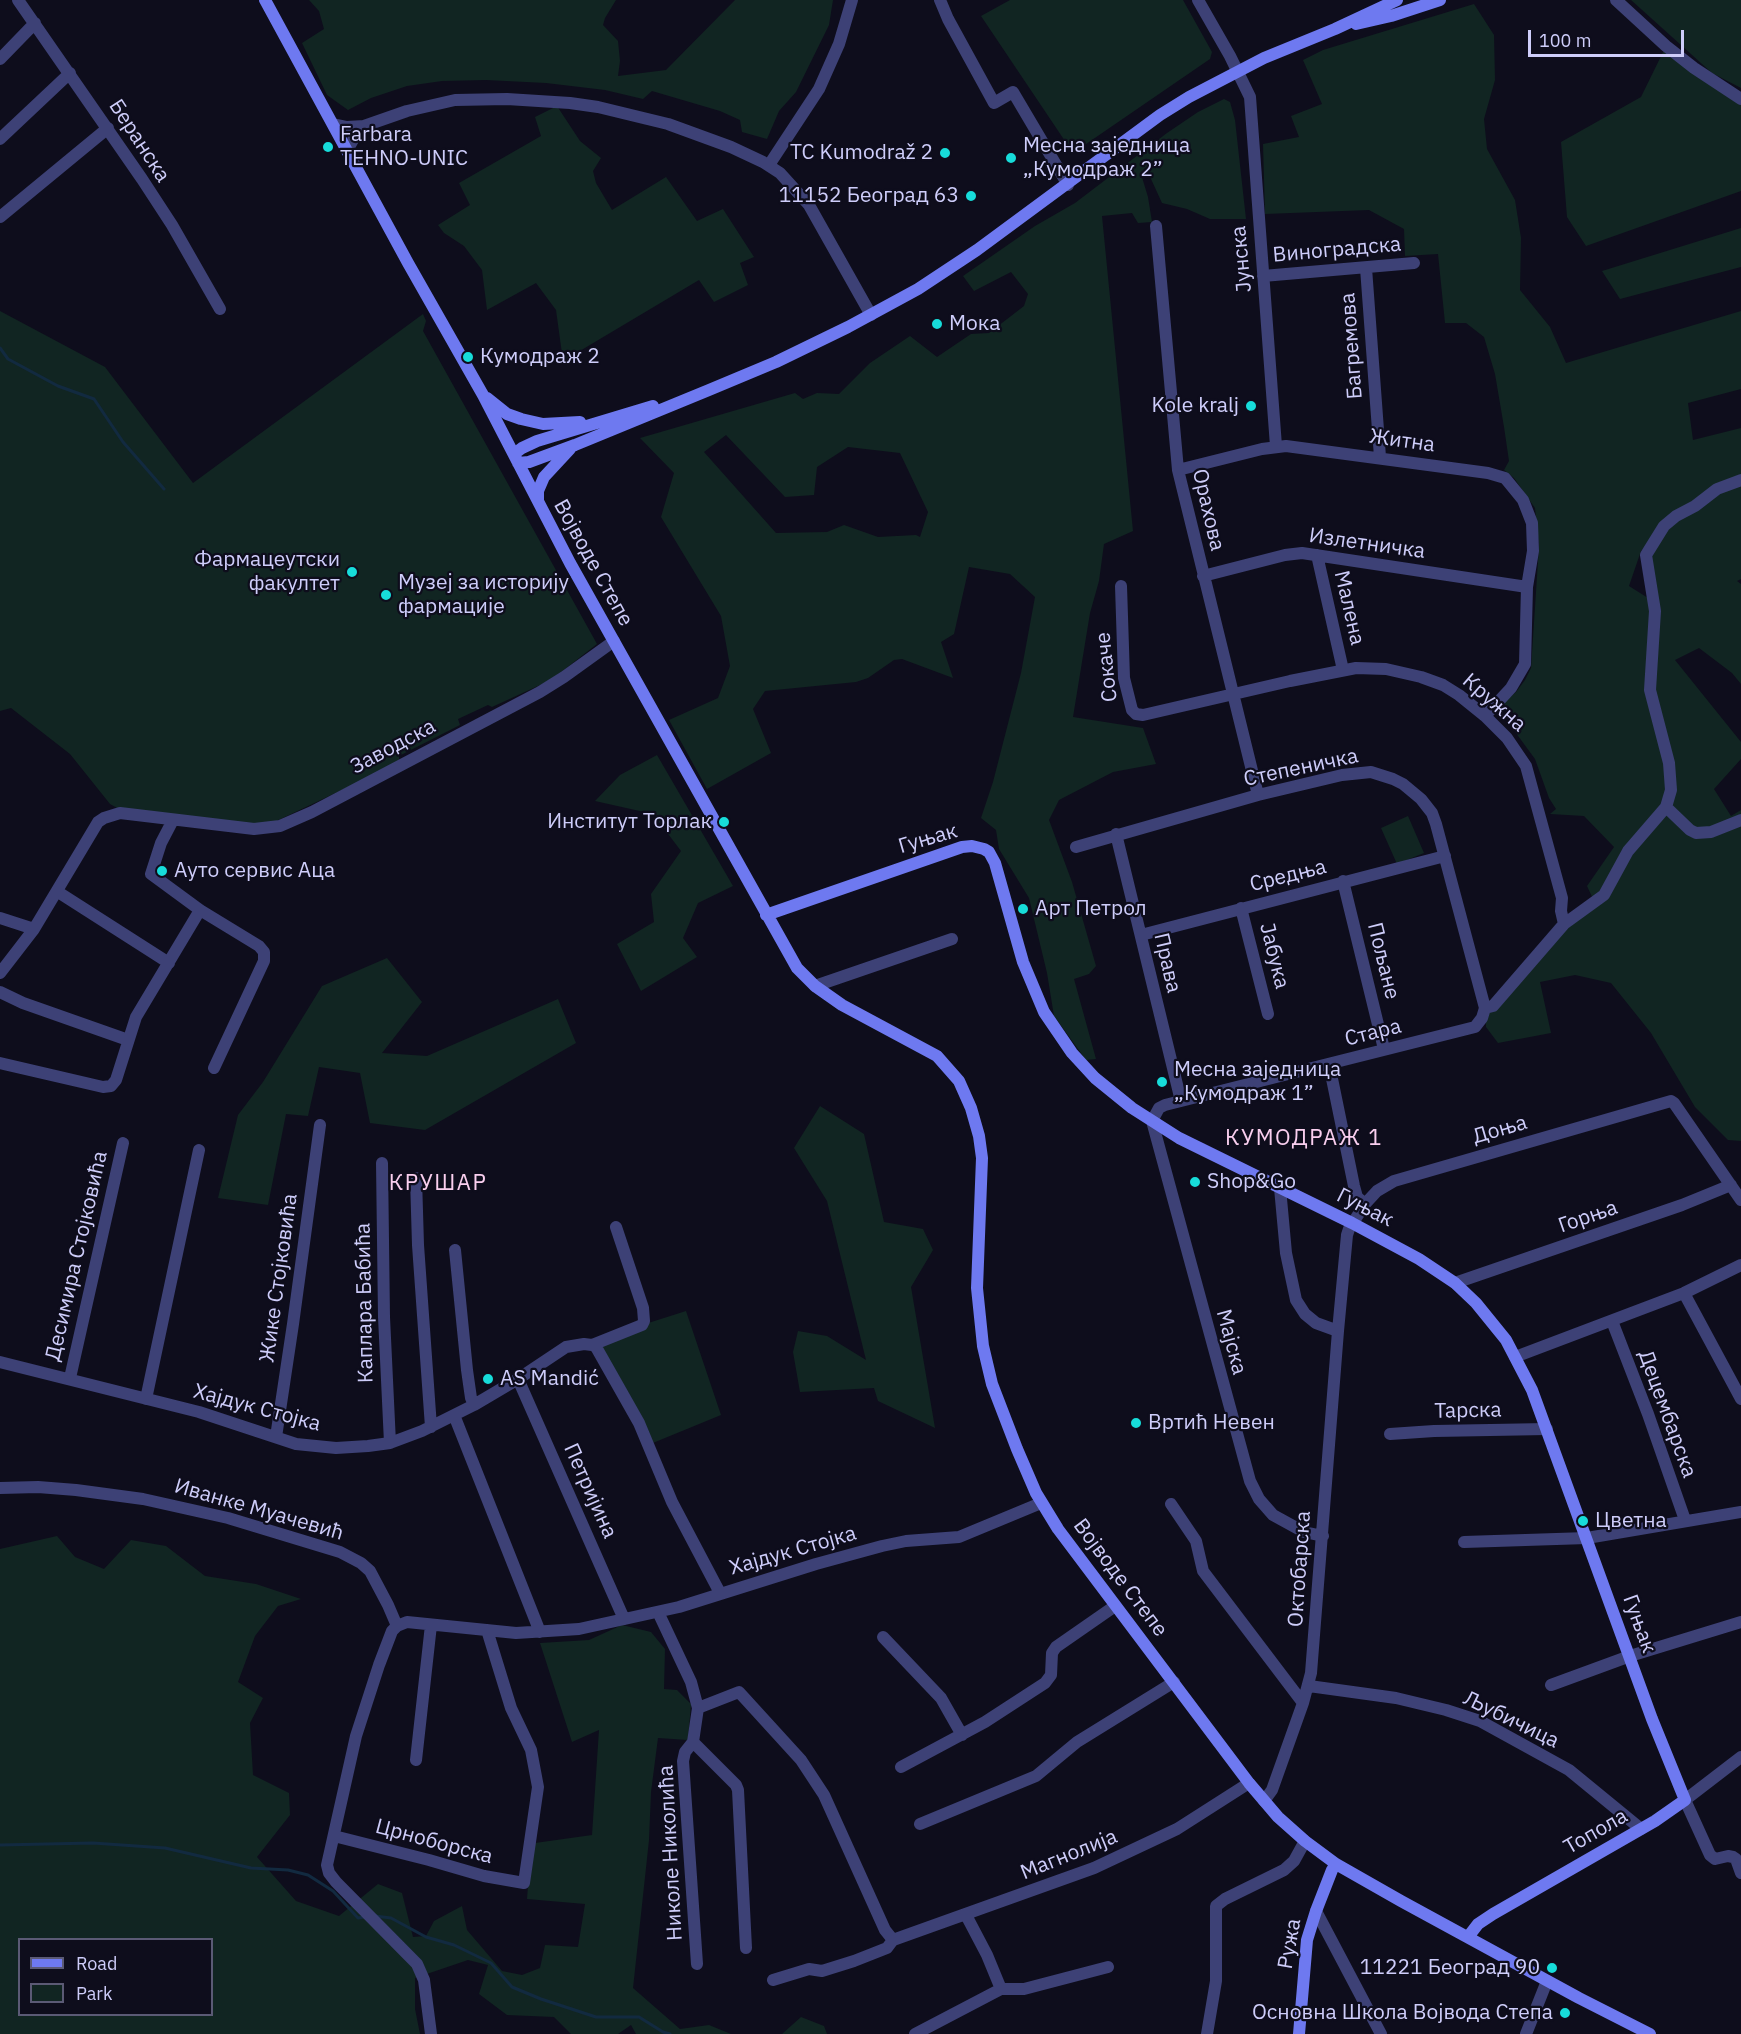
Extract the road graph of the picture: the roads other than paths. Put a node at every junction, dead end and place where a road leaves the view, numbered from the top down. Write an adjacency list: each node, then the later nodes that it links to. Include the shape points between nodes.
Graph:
1 (18, 0): 9 (street, Беранска)
2 (265, 0): 15 (street, Војводе Степе)
3 (852, 0): 20 (street, via 839,44 819,89)
4 (940, 0): 21 (street, via 994,103 1013,92)
5 (1198, 0): 12 (street, Јунска)
6 (1397, 0): 10 (street)
7 (1440, 0): 10 (street)
8 (1616, 0): 14 (street, via 1666,46)
9 (35, 23): 11 (street); 13 (street, Беранска)
10 (1335, 29): 12 (street)
11 (0, 59)
12 (1238, 71): 21 (street, via 1160,115); 26 (street, Јунска, via 1251,104)
13 (70, 73): 17 (street, Беранска); 18 (street)
14 (1741, 99)
15 (333, 124): 16 (street); 19 (street, Војводе Степе)
16 (364, 126): 19 (street); 20 (street, via 455,100 551,101 598,107 668,124)
17 (108, 128): 22 (street); 27 (street, Беранска, via 172,225)
18 (0, 139)
19 (347, 151): 30 (street, Војводе Степе)
20 (769, 165): 28 (street, via 809,205)
21 (1068, 185): 28 (street, via 918,289)
22 (0, 217)
23 (1156, 226): 36 (street, Орахова)
24 (1414, 263): 25 (street, Виноградска)
25 (1366, 268): 26 (street, Виноградска); 34 (street, Багремова)
26 (1263, 276): 33 (street, Јунска)
27 (220, 309)
28 (871, 315): 29 (street)
29 (709, 390): 31 (street); 32 (street)
30 (483, 395): 31 (street, via 507,414 532,422); 35 (street, Војводе Степе)
31 (602, 420): 35 (street, via 537,441 522,448)
32 (575, 445): 35 (street, via 529,462); 38 (street, via 544,477)
33 (1276, 446): 34 (street, Житна); 36 (street, Житна)
34 (1380, 457): 42 (street, Житна, via 1488,472 1505,478 1523,500 1532,523 1533,560)
35 (516, 459): 38 (street, Војводе Степе)
36 (1178, 470): 40 (street, Орахова)
37 (1737, 481): 48 (street, via 1717,489 1664,526 1646,555 1655,611 1650,690 1671,781)
38 (538, 502): 43 (street, Војводе Степе)
39 (1317, 555): 40 (street, Излетничка, via 1285,555); 42 (street, Излетничка); 44 (street, Малена)
40 (1203, 576): 45 (street, Орахова)
41 (1120, 586): 45 (street, Сокаче, via 1124,678 1134,712 1143,716)
42 (1527, 587): 46 (street, Житна, via 1525,664 1511,688)
43 (614, 641): 50 (street, Заводска, via 540,692 280,826 254,829); 58 (street, Војводе Степе)
44 (1343, 670): 45 (street, Кружна); 46 (street, Кружна, via 1371,667 1431,680 1452,690)
45 (1232, 695): 47 (street, Орахова)
46 (1485, 716): 60 (street, Кружна, via 1508,738 1527,766 1562,897)
47 (1258, 795): 51 (street, Степеничка); 53 (street, Степеничка, via 1342,775 1381,774 1403,784 1427,806)
48 (1666, 807): 49 (street, via 1696,833 1711,832); 60 (street, via 1628,851 1604,895)
49 (1741, 819)
50 (173, 820): 55 (street, Заводска, via 120,813 98,822); 57 (street, via 152,874)
51 (1116, 834): 52 (street, Степеничка); 62 (street, Права)
52 (1076, 847)
53 (1445, 856): 54 (street, Средња); 68 (street, Степеничка)
54 (1343, 881): 56 (street, Средња); 71 (street, Пољане)
55 (58, 892): 61 (street); 64 (street)
56 (1241, 908): 62 (street, Средња); 69 (street, Јабука)
57 (201, 910): 64 (street); 74 (street, via 264,952 264,961)
58 (766, 915): 66 (street, Војводе Степе, via 797,968); 76 (street, Гуњак, via 962,847 984,849 995,863 1023,962 1044,1012 1095,1078)
59 (0, 918): 61 (street)
60 (1564, 924): 68 (street, via 1493,1005)
61 (34, 929): 65 (street)
62 (1141, 935): 75 (street, Права)
63 (952, 939): 66 (street)
64 (169, 963): 70 (street, via 136,1017)
65 (0, 974)
66 (815, 986): 109 (street, Војводе Степе, via 856,1013 937,1056 954,1073 967,1096 982,1158 977,1288 983,1346 992,1384)
67 (0, 992): 70 (street)
68 (1485, 1008): 71 (street, Стара, via 1472,1029)
69 (1268, 1014)
70 (129, 1040): 72 (street, via 116,1080 108,1088)
71 (1384, 1049): 73 (street, Стара)
72 (0, 1063)
73 (1329, 1064): 75 (street, Стара); 85 (street, Гуњак, via 1356,1194)
74 (214, 1068)
75 (1180, 1101): 76 (street, Стара, via 1159,1108)
76 (1152, 1121): 83 (street, Гуњак); 113 (street, Мајска, via 1250,1481 1273,1515 1304,1532)
77 (320, 1125): 106 (street, Жике Стојковића)
78 (123, 1143): 97 (street, Десимира Стојковића)
79 (199, 1150): 99 (street)
80 (382, 1163): 107 (street, Каплара Бабића)
81 (416, 1178): 103 (street)
82 (1731, 1185): 84 (street); 85 (street, Доња, via 1674,1103 1666,1102 1394,1181); 90 (street, Горња)
83 (1280, 1188): 86 (street, Гуњак); 93 (street, via 1286,1253 1296,1300 1316,1323)
84 (1741, 1200)
85 (1365, 1204): 86 (street, Доња)
86 (1352, 1223): 90 (street, Гуњак); 93 (street, Октобарска, via 1347,1235)
87 (616, 1227): 94 (street, Хајдук Стојка, via 644,1321)
88 (455, 1250): 101 (street)
89 (1741, 1265): 91 (street)
90 (1455, 1283): 95 (street, Гуњак, via 1495,1326)
91 (1684, 1293): 92 (street); 100 (street)
92 (1612, 1321): 95 (street); 112 (street, Децембарска)
93 (1338, 1331): 113 (street, Октобарска)
94 (592, 1345): 98 (street, Хајдук Стојка, via 566,1347); 116 (street, Хајдук Стојка, via 597,1347 639,1422 672,1502)
95 (1515, 1357): 104 (street, Гуњак)
96 (0, 1362): 97 (street, Хајдук Стојка)
97 (70, 1378): 99 (street, Хајдук Стојка)
98 (518, 1379): 101 (street, Хајдук Стојка); 119 (street, Петријина)
99 (146, 1399): 106 (street, Хајдук Стојка)
100 (1741, 1399)
101 (474, 1405): 102 (street, Хајдук Стојка)
102 (454, 1415): 103 (street, Хајдук Стојка); 124 (street)
103 (431, 1426): 107 (street, Хајдук Стојка)
104 (1547, 1430): 105 (street, Тарска); 114 (street, Гуњак)
105 (1390, 1434)
106 (276, 1437): 107 (street, Хајдук Стојка, via 296,1444 336,1448)
107 (390, 1443)
108 (0, 1488): 122 (street, Иванке Муачевић, via 66,1489 143,1499 228,1518 340,1552 370,1571)
109 (1041, 1503): 116 (street, Хајдук Стојка, via 959,1537 882,1546); 117 (street, Војводе Степе)
110 (1171, 1504): 130 (street, via 1196,1541 1203,1571)
111 (1741, 1512): 112 (street)
112 (1685, 1520): 114 (street)
113 (1323, 1536): 129 (street, Октобарска)
114 (1587, 1538): 115 (street); 126 (street, Гуњак)
115 (1464, 1542)
116 (720, 1593): 118 (street)
117 (1115, 1606): 127 (street, Војводе Степе); 132 (street, via 1056,1647 1051,1675 1045,1683)
118 (658, 1612): 119 (street); 131 (street, Николе Николића, via 691,1682)
119 (624, 1619): 124 (street)
120 (1741, 1622): 126 (street)
121 (431, 1625): 122 (street, via 407,1622); 123 (street); 135 (street)
122 (397, 1626): 142 (street, via 356,1736)
123 (487, 1630): 124 (street); 142 (street, Црноборска, via 511,1708 531,1750 538,1787 524,1883)
124 (540, 1632)
125 (883, 1637): 132 (street, via 941,1698)
126 (1630, 1656): 128 (street); 138 (street, Гуњак)
127 (1174, 1682): 137 (street, Војводе Степе); 140 (street, via 1077,1742 1036,1776)
128 (1551, 1685)
129 (1309, 1686): 130 (street, Октобарска); 141 (street, Љубичица, via 1396,1698 1480,1721 1569,1770)
130 (1303, 1703): 139 (street, Октобарска, via 1272,1790)
131 (698, 1708): 133 (street, Николе Николића); 149 (street, via 736,1692 743,1694 801,1760 824,1795)
132 (962, 1735): 136 (street)
133 (693, 1742): 150 (street, Николе Николића, via 738,1790); 151 (street, Николе Николића, via 683,1761)
134 (1741, 1757): 138 (street, Топола)
135 (416, 1760)
136 (901, 1767)
137 (1249, 1783): 139 (street, Војводе Степе); 147 (street, Магнолија, via 1156,1840 1056,1883)
138 (1685, 1800): 141 (street, Топола); 145 (street, Гуњак, via 1710,1855 1715,1859 1736,1859)
139 (1264, 1801): 143 (street, Војводе Степе)
140 (920, 1824)
141 (1641, 1829): 148 (street, Топола, via 1493,1914)
142 (334, 1836): 156 (street, via 328,1870 417,1964)
143 (1305, 1841): 144 (street, Војводе Степе); 158 (street, via 1284,1870 1216,1905 1216,1981)
144 (1336, 1864): 146 (street, Ружа); 148 (street, Војводе Степе)
145 (1741, 1873)
146 (1316, 1911): 159 (street, Ружа, via 1305,1951); 160 (street)
147 (966, 1915): 149 (street, Магнолија); 155 (street)
148 (1468, 1937): 154 (street, Војводе Степе)
149 (893, 1940): 153 (street, Магнолија, via 887,1948 845,1964)
150 (746, 1948)
151 (697, 1964)
152 (1108, 1967): 155 (street, via 1024,1989)
153 (773, 1980)
154 (1547, 1981): 161 (street); 162 (street, Војводе Степе)
155 (1001, 1989): 157 (street)
156 (431, 2034)
157 (915, 2034)
158 (1208, 2034)
159 (1299, 2034)
160 (1381, 2034)
161 (1527, 2034)
162 (1650, 2034)

